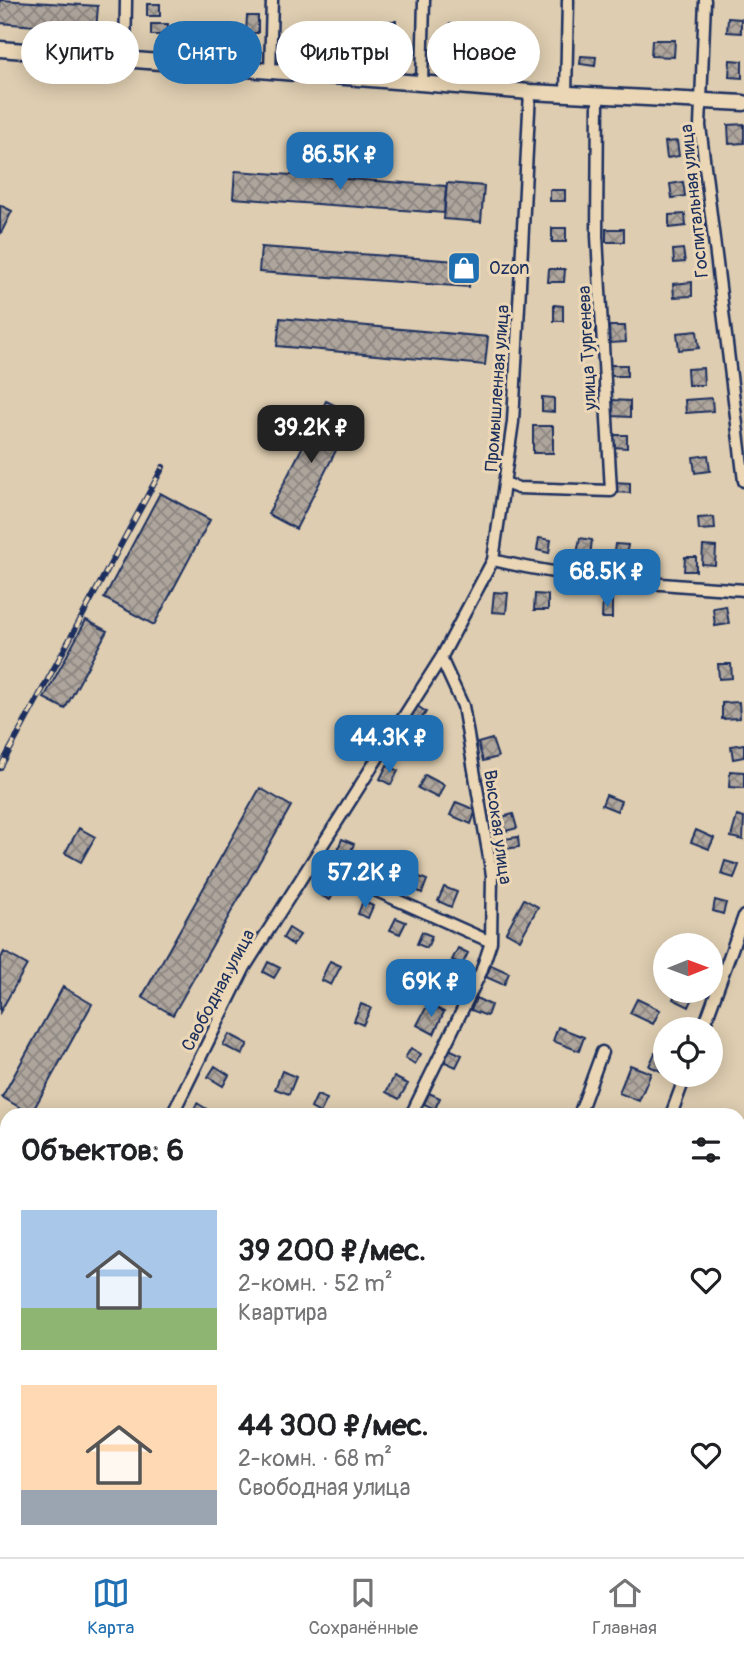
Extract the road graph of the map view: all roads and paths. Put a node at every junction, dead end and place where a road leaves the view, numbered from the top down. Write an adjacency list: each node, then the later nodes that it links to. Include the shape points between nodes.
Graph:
1 (126, 0): 6 (street)
2 (272, 0): 10 (street)
3 (424, 0): 11 (street)
4 (568, 0): 13 (street)
5 (705, 0): 15 (street, Госпитальная улица)
6 (126, 21)
7 (0, 49): 8 (main road)
8 (21, 51)
9 (139, 61): 10 (main road)
10 (270, 72): 11 (main road)
11 (422, 84): 12 (main road)
12 (530, 92): 13 (main road); 18 (street, Промышленная улица, via 513,422)
13 (566, 95): 14 (main road)
14 (598, 97): 15 (main road); 18 (street, улица Тургенева, via 597,236 611,491 518,488)
15 (701, 101): 16 (main road); 17 (street, Госпитальная улица, via 700,127)
16 (744, 103)
17 (744, 481)
18 (505, 483): 19 (street, Промышленная улица)
19 (493, 560): 20 (street, via 545,571); 21 (street, Свободная улица)
20 (744, 590)
21 (441, 658): 22 (street, Свободная улица); 24 (street, Высокая улица, via 463,706 468,732 492,875)
22 (318, 854): 24 (street, via 334,872); 28 (street, Свободная улица, via 245,967)
23 (744, 916): 25 (street)
24 (491, 942): 29 (street, Высокая улица)
25 (707, 1017)
26 (602, 1052): 30 (street)
27 (681, 1087): 31 (street)
28 (175, 1108)
29 (414, 1108)
30 (582, 1108)
31 (674, 1108)

